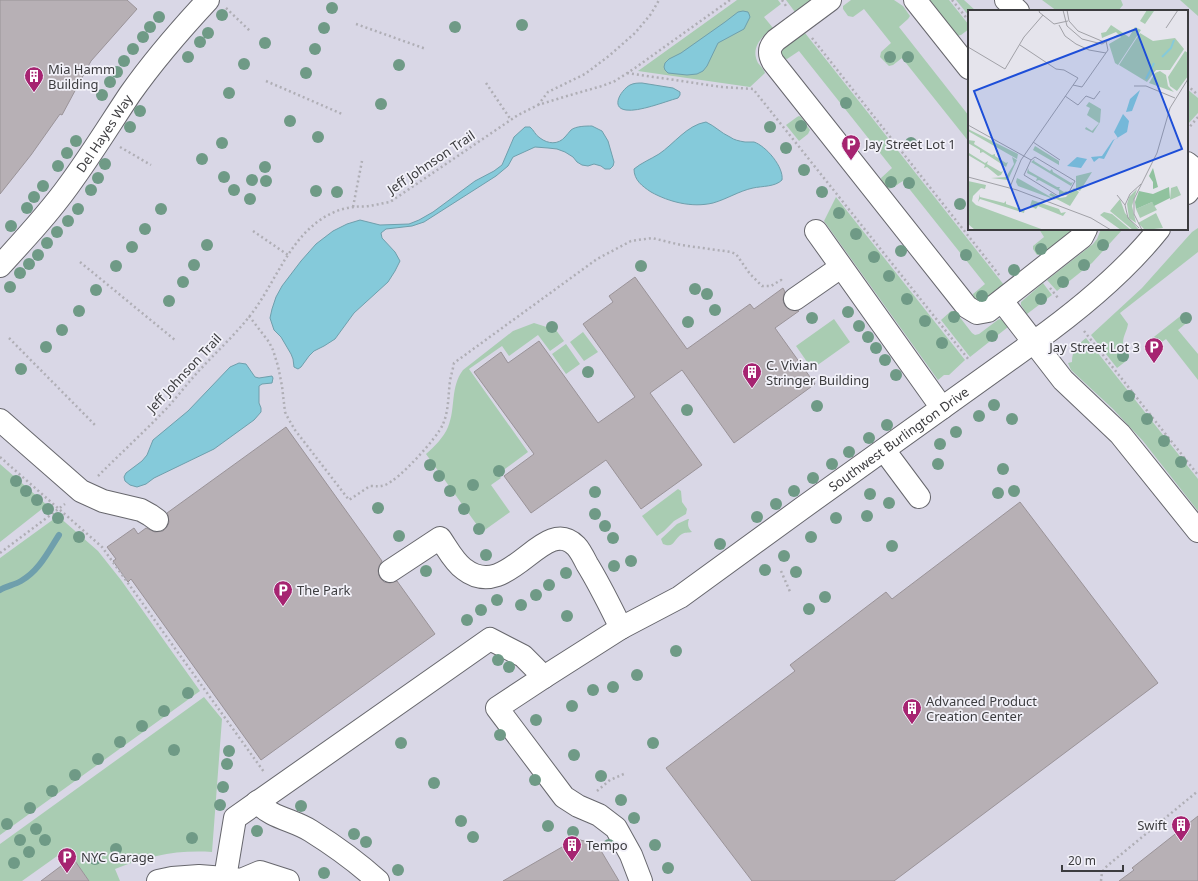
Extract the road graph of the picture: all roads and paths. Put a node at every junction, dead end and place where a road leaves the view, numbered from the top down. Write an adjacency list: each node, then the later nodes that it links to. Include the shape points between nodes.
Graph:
1 (659, 0): 21 (path, Jeff Johnson Trail, via 652,14 610,55 584,74 548,92)
2 (730, 0): 16 (path)
3 (782, 0): 11 (path)
4 (830, 0): 11 (street)
5 (915, 0): 15 (street)
6 (952, 0): 10 (path)
7 (1006, 0): 9 (street)
8 (215, 3): 13 (path); 26 (street, Del Hayes Way, via 174,36)
9 (1017, 10)
10 (968, 20)
11 (800, 22): 43 (path); 43 (street, via 772,44 769,50 773,62 966,307 983,313)
12 (356, 24): 14 (path)
13 (250, 31)
14 (426, 49)
15 (968, 67)
16 (626, 73): 21 (path, via 602,86); 50 (path, via 753,89)
17 (266, 82): 22 (path)
18 (486, 84): 24 (path)
19 (1188, 86): 20 (path)
20 (1198, 95)
21 (538, 106): 24 (path, Jeff Johnson Trail)
22 (342, 114)
23 (1198, 117): 25 (path)
24 (511, 120): 33 (path, Jeff Johnson Trail, via 390,202)
25 (1188, 129)
26 (102, 136): 29 (path); 40 (street, Del Hayes Way, via 69,186)
27 (362, 161): 33 (path)
28 (1188, 164): 30 (street)
29 (151, 165)
30 (1198, 172)
31 (1198, 179): 32 (street)
32 (1188, 192)
33 (353, 207): 38 (path, Jeff Johnson Trail, via 336,211 321,219 302,236)
34 (1085, 230): 42 (street, via 1082,236)
35 (1158, 230): 45 (street, Southwest Burlington Drive, via 1103,288)
36 (253, 231): 38 (path)
37 (816, 231): 41 (street)
38 (288, 255): 46 (path, Jeff Johnson Trail)
39 (80, 262): 48 (path)
40 (0, 266)
41 (841, 267): 44 (street); 51 (street)
42 (1038, 272): 43 (street); 45 (path)
43 (1007, 296): 49 (street)
44 (795, 299): 46 (path, via 781,280 771,286 762,286 736,254 731,252 652,238 632,241 597,259 454,364 448,408 436,437 396,479 381,487 370,486 349,500 288,418 273,350)
45 (1071, 315): 49 (street, Southwest Burlington Drive); 56 (path)
46 (249, 316): 57 (path, Jeff Johnson Trail, via 167,407)
47 (9, 338): 53 (path)
48 (175, 340)
49 (1034, 342): 51 (street, Southwest Burlington Drive); 61 (street, via 1063,380 1120,434)
50 (969, 360)
51 (942, 408): 54 (street, Southwest Burlington Drive)
52 (0, 420): 60 (street, via 81,491 103,501 141,510)
53 (95, 425)
54 (884, 450): 58 (street); 66 (street, Southwest Burlington Drive, via 680,597)
55 (0, 457): 59 (path)
56 (1198, 475)
57 (93, 480)
58 (919, 497)
59 (59, 509): 62 (path); 70 (path, via 102,547)
60 (156, 520)
61 (1198, 531)
62 (0, 553)
63 (390, 571): 66 (street, via 440,538 463,569 475,576 486,578 507,571 549,540 560,538 576,546)
64 (781, 571): 65 (path)
65 (791, 594)
66 (622, 628): 67 (street, Southwest Burlington Drive)
67 (544, 677): 70 (street, via 523,656 490,639); 77 (street, Southwest Burlington Drive, via 497,708 564,797 599,814 616,828 631,855)
68 (626, 773): 69 (path, via 610,780)
69 (602, 787)
70 (276, 789): 72 (street)
71 (1198, 791): 78 (path, via 1107,866 1102,872)
72 (257, 802): 73 (street, via 235,818); 76 (street, via 271,813 310,830 357,862)
73 (236, 880): 74 (street, via 199,876); 75 (street, via 260,872)
74 (158, 881)
75 (288, 881)
76 (378, 881)
77 (641, 881)
78 (1102, 881)

